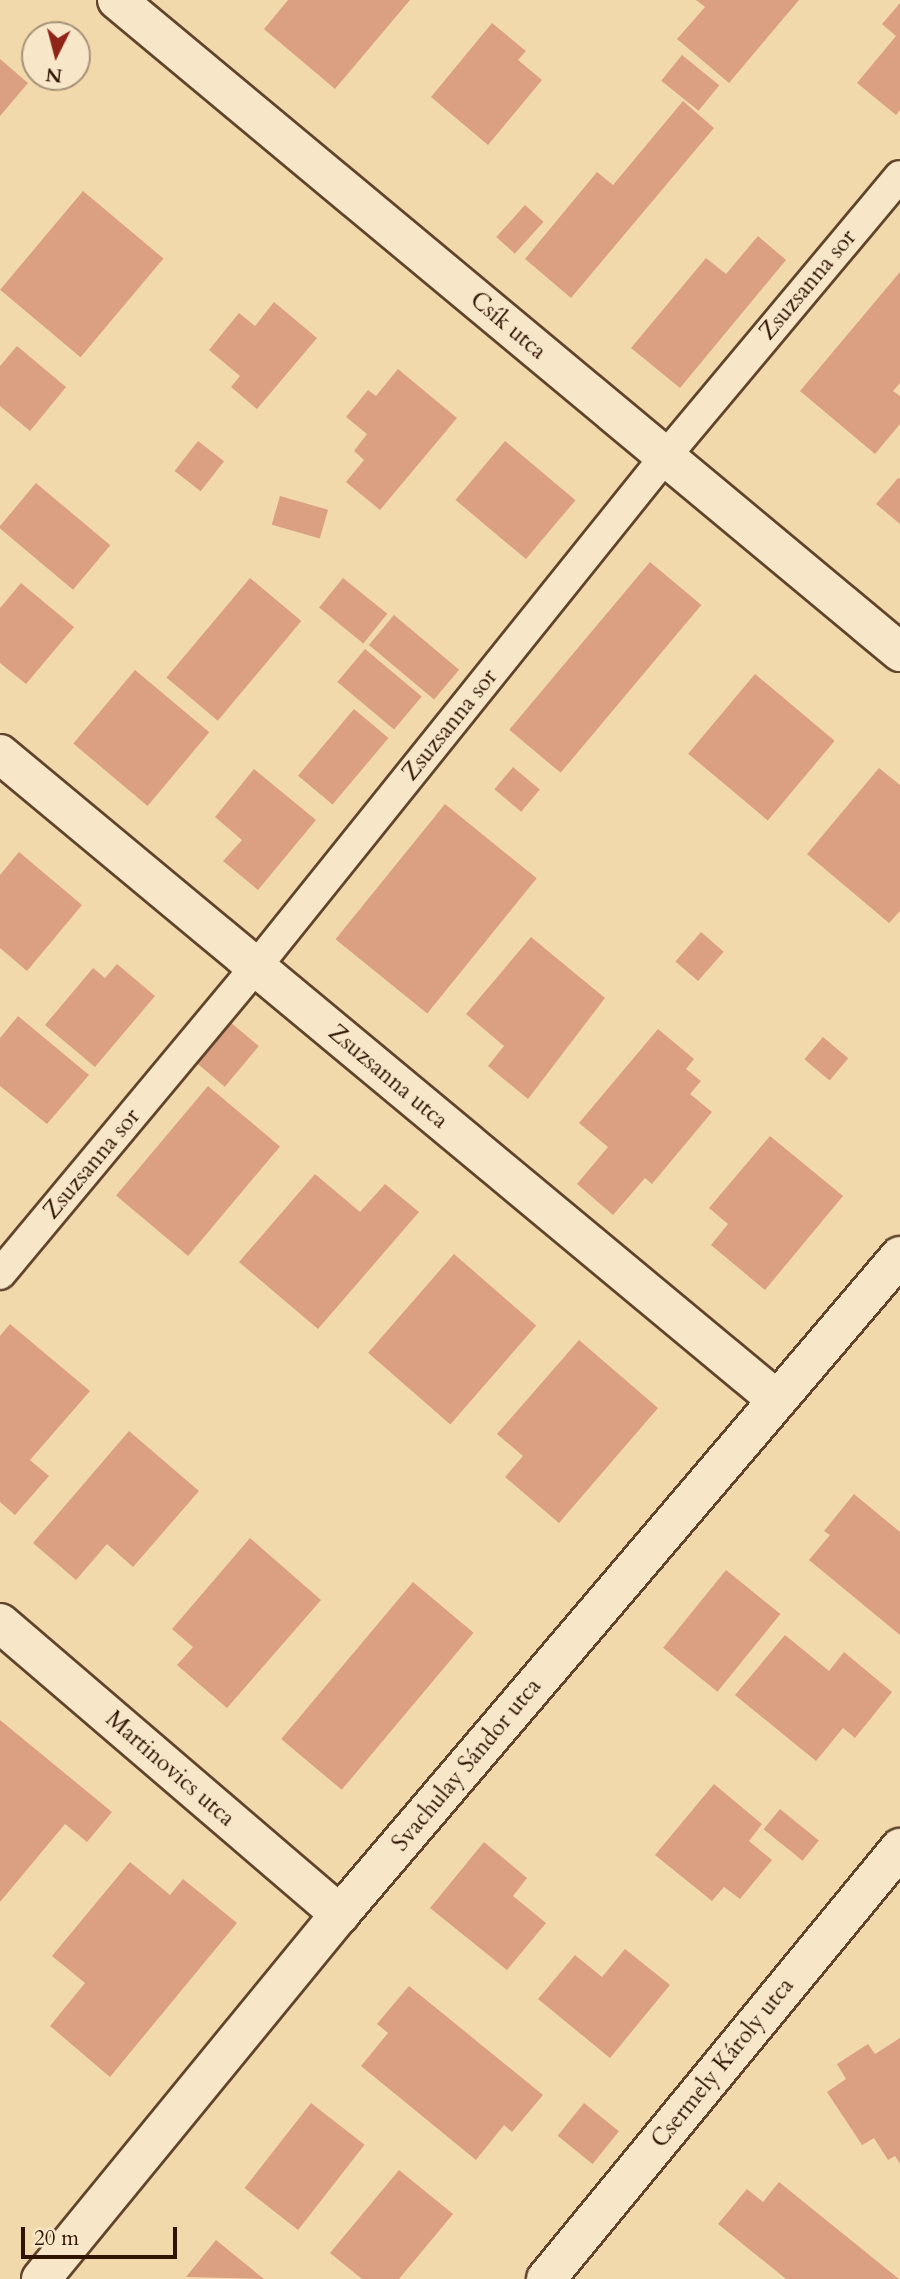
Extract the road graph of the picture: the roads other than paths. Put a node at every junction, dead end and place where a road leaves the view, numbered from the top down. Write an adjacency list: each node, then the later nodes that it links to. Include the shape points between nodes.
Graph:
1 (117, 0): 3 (street, Csík utca)
2 (900, 176): 3 (lane, Zsuzsanna sor)
3 (665, 457): 4 (street, Csík utca); 6 (lane, Zsuzsanna sor)
4 (900, 652)
5 (0, 754): 6 (street, Zsuzsanna utca)
6 (256, 968): 8 (lane, Zsuzsanna sor); 9 (street, Zsuzsanna utca)
7 (900, 1256): 9 (street, Svachulay Sándor utca)
8 (0, 1274)
9 (777, 1400): 12 (street, Svachulay Sándor utca)
10 (0, 1623): 12 (street, Martinovics utca)
11 (900, 1848): 14 (street, Csermely Károly utca)
12 (340, 1914): 13 (street, Svachulay Sándor utca)
13 (41, 2279)
14 (546, 2279)

